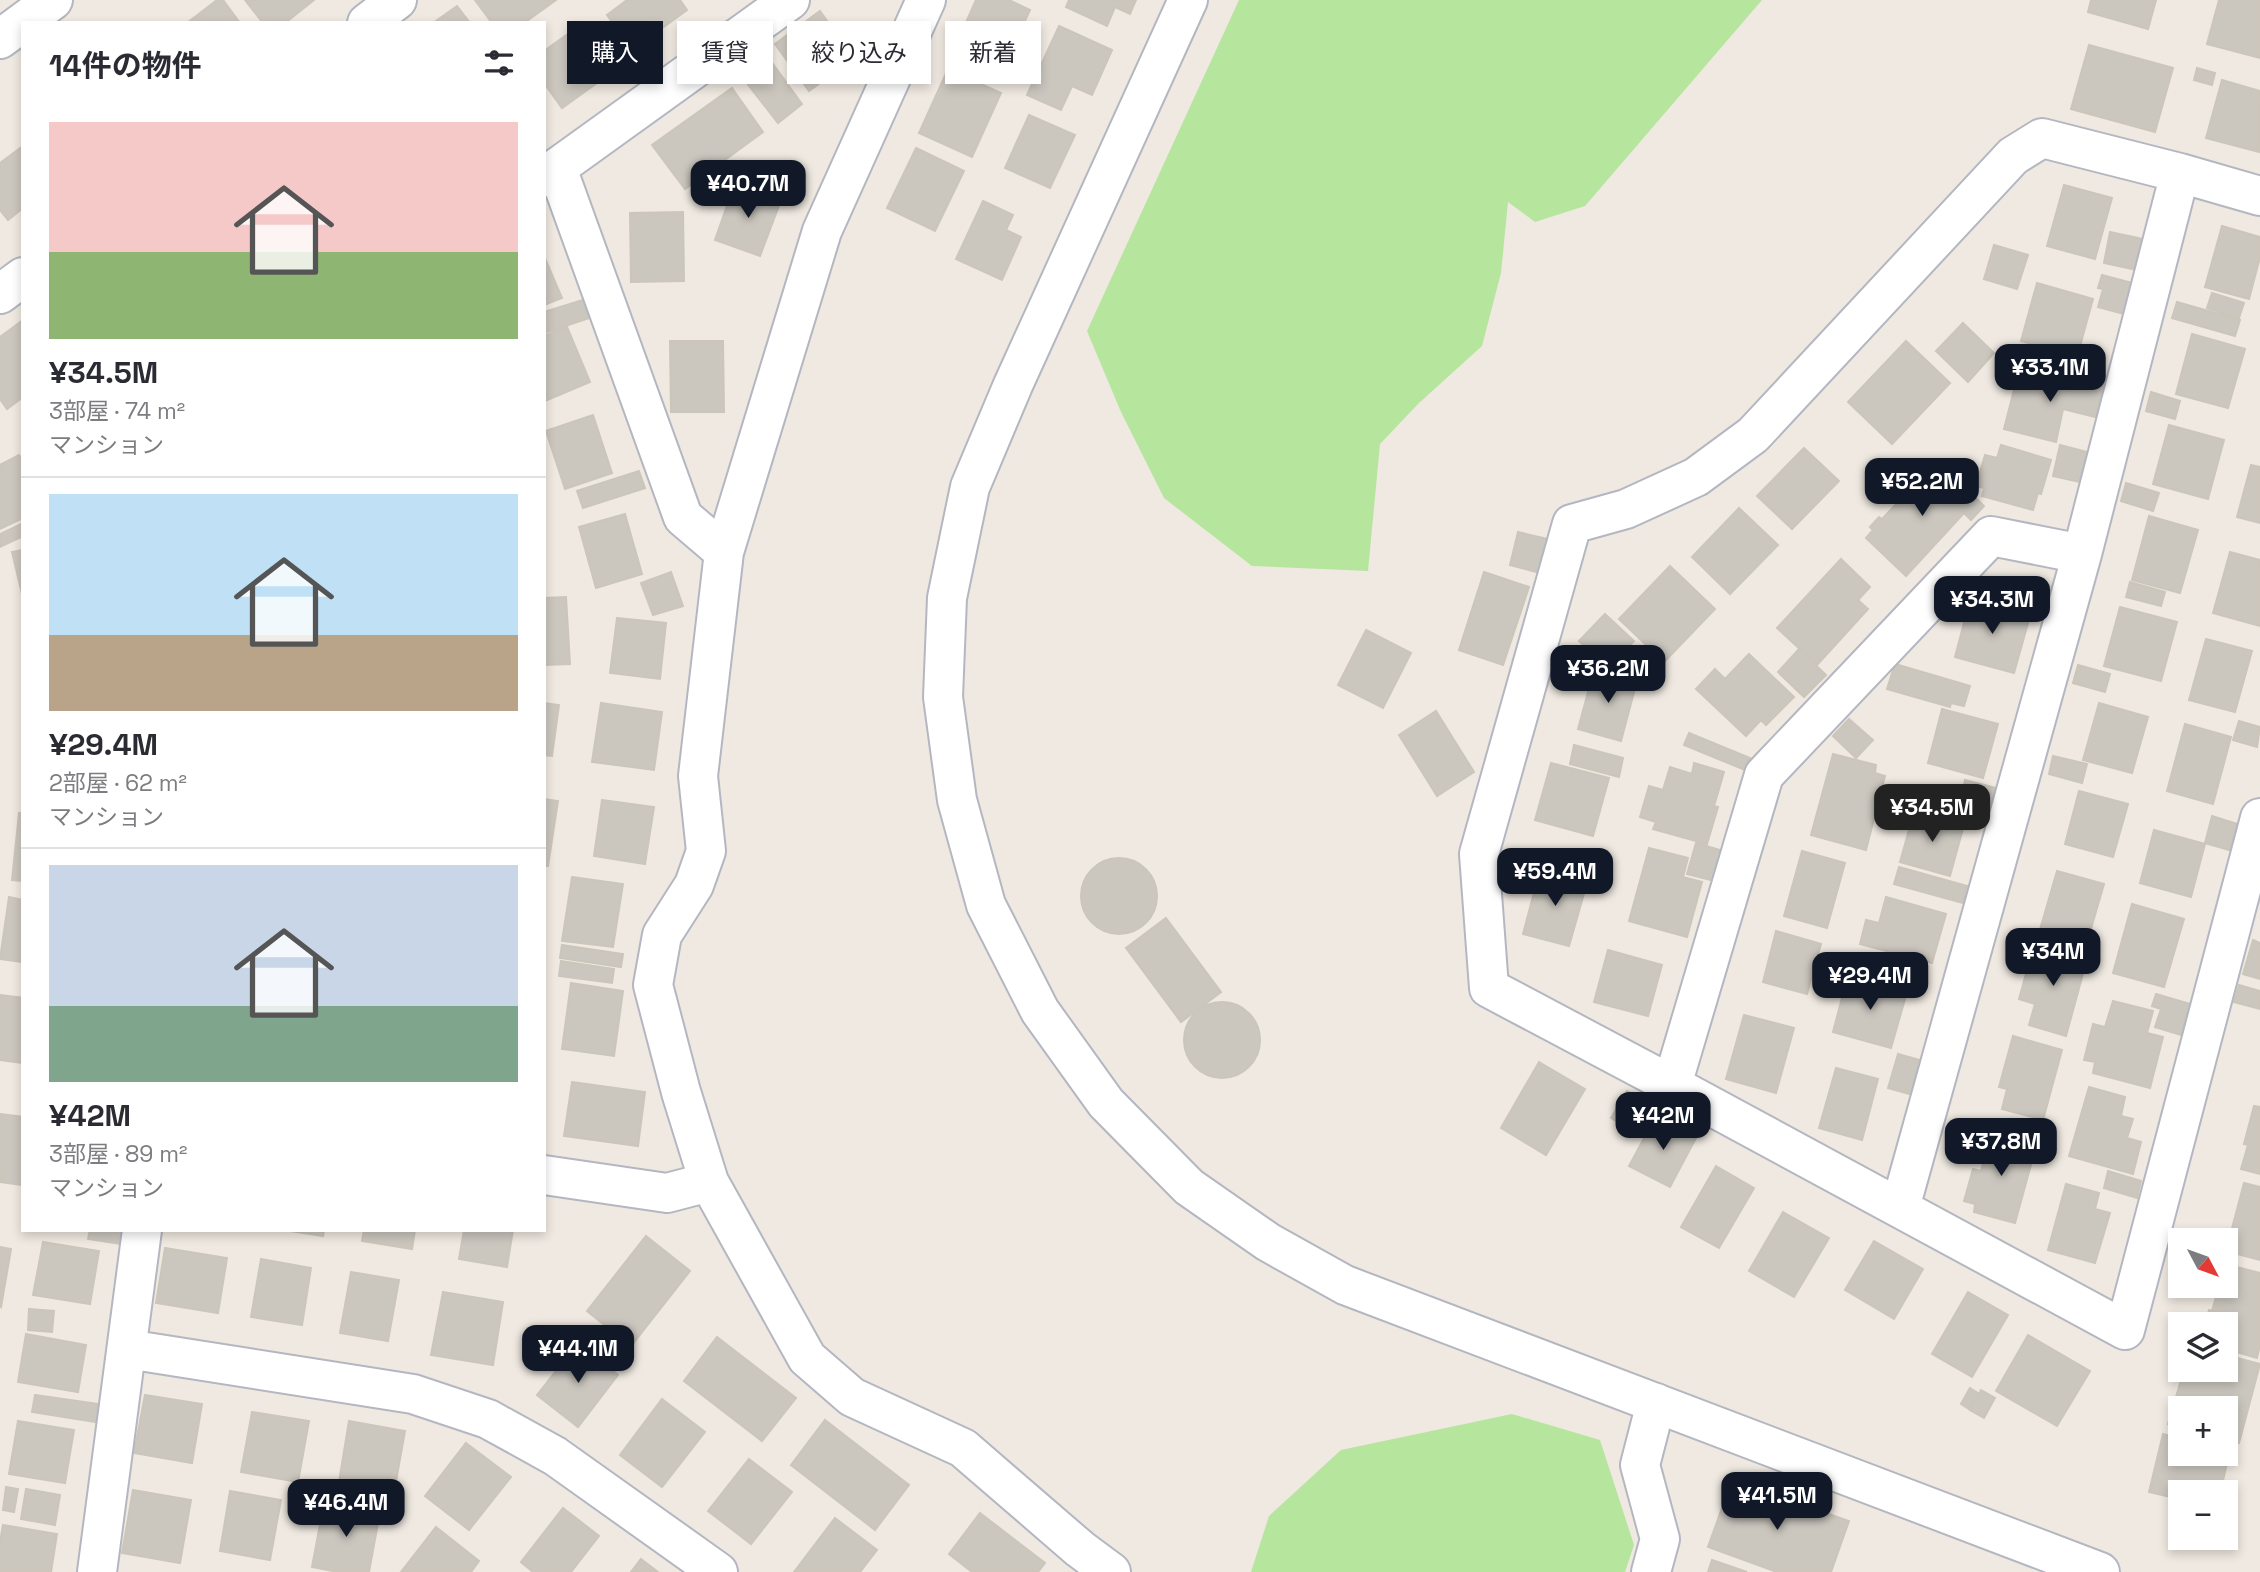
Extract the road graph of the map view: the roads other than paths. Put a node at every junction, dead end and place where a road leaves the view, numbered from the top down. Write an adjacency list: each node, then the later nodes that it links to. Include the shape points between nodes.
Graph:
1 (53, 0): 6 (street)
2 (397, 0): 7 (street)
3 (790, 0): 10 (street)
4 (926, 0): 15 (street, via 822,231)
5 (1188, 0): 25 (street, via 970,487 947,598 943,697 957,800 986,905 1040,1011 1062,1042 1106,1103 1189,1187 1268,1242 1345,1285)
6 (24, 21)
7 (370, 21)
8 (21, 24): 9 (street)
9 (0, 39)
10 (550, 173): 15 (street, via 683,517)
11 (2180, 173): 12 (street); 16 (street); 19 (street, via 2042,138 2013,156 1753,435 1696,477 1626,509 1572,524 1479,854 1489,988)
12 (2260, 196)
13 (21, 278): 14 (street)
14 (0, 294)
15 (724, 552): 21 (street, via 698,776 706,851 694,885 662,935 653,985)
16 (2082, 554): 19 (street, via 1991,537 1763,775); 22 (street)
17 (2260, 818): 18 (street)
18 (2255, 857): 22 (street, via 2125,1330)
19 (1672, 1085): 22 (street)
20 (546, 1175): 21 (street, via 667,1194)
21 (709, 1182): 28 (street, via 807,1358 852,1397 963,1448)
22 (1900, 1208)
23 (142, 1232): 24 (street)
24 (127, 1349): 26 (street); 27 (street, via 413,1394 488,1419 555,1456)
25 (1657, 1403): 29 (street, via 1640,1465 1660,1539); 30 (street)
26 (97, 1572)
27 (718, 1572)
28 (1111, 1572)
29 (1651, 1572)
30 (2100, 1572)

